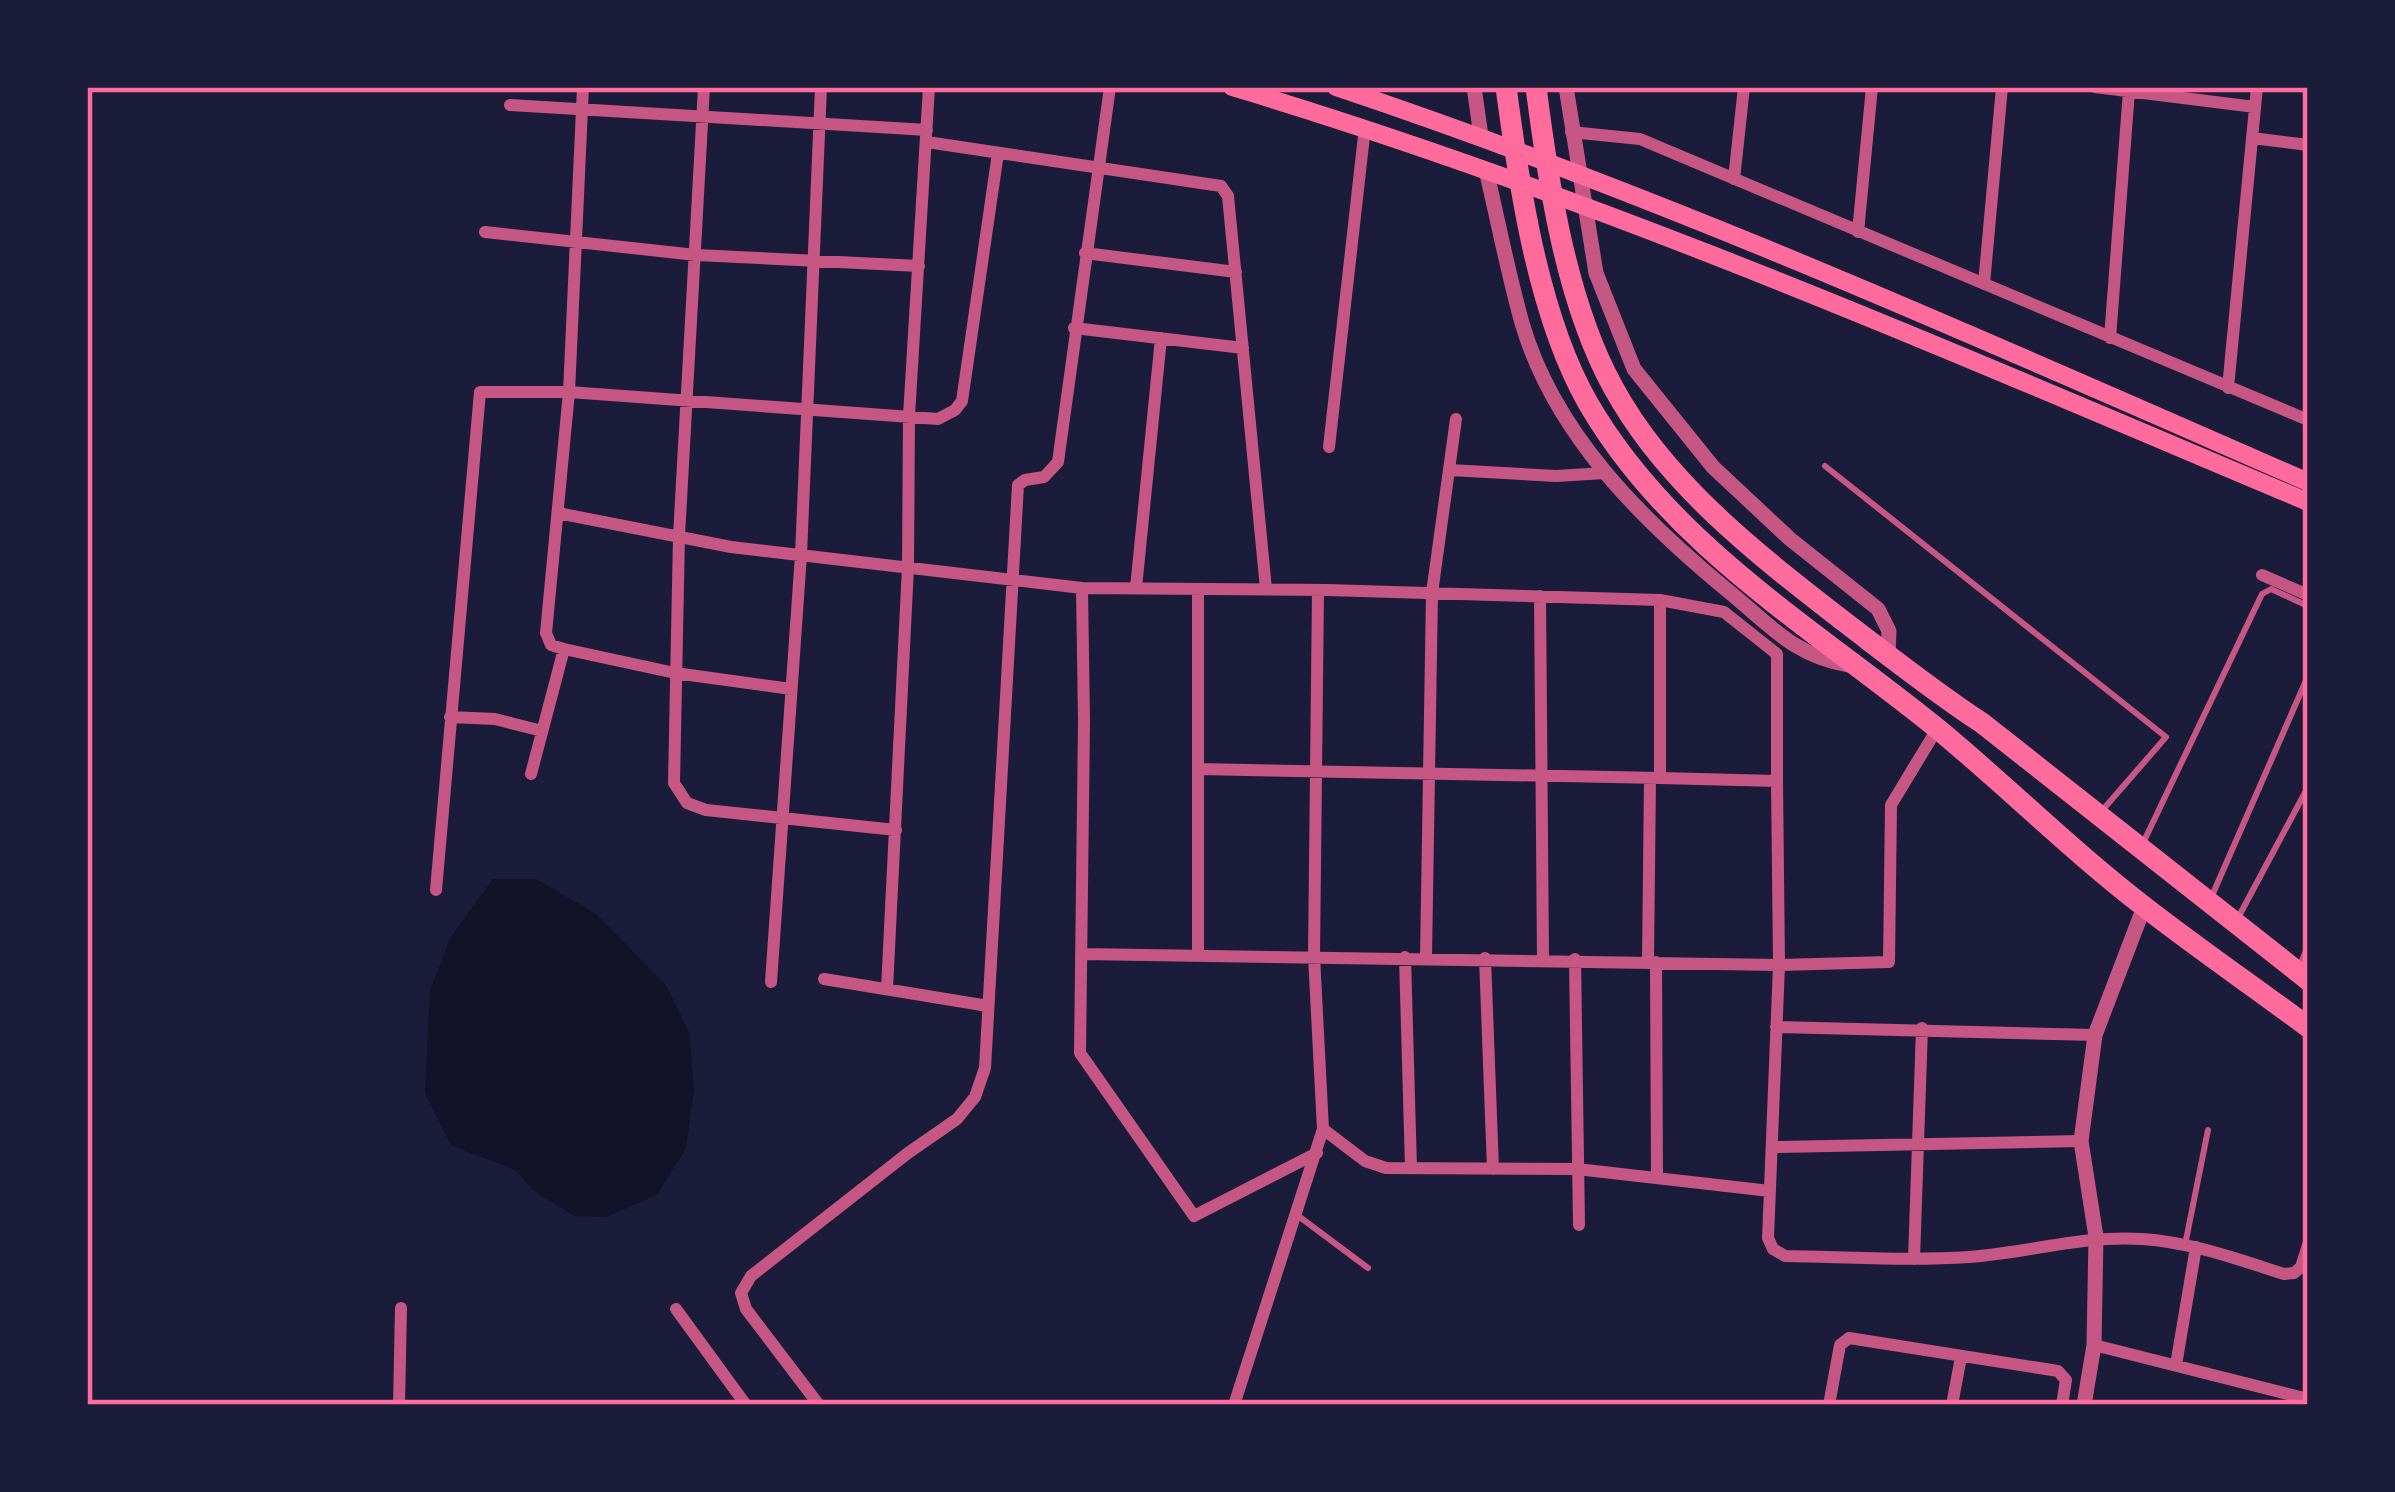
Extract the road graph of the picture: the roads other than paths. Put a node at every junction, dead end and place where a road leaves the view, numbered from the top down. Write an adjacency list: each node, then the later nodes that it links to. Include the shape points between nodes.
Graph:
1 (583, 87): 20 (street)
2 (704, 87): 21 (street)
3 (820, 87): 22 (street)
4 (929, 87): 25 (street)
5 (1110, 87): 30 (street)
6 (1232, 87): 23 (main road)
7 (1336, 87): 26 (main road)
8 (1474, 87): 26 (street)
9 (1506, 87): 81 (main road, via 1528,227 1585,398 1612,442 1690,530)
10 (1536, 87): 80 (main road, via 1557,220 1611,384 1636,424 1753,550)
11 (1566, 87): 24 (street)
12 (1744, 87): 33 (street)
13 (1872, 87): 36 (street)
14 (2002, 87): 43 (street)
15 (2095, 87): 17 (street)
16 (2258, 87): 19 (street)
17 (2129, 91): 19 (street); 47 (street)
18 (510, 105): 20 (street)
19 (2254, 107): 27 (street)
20 (582, 109): 21 (street); 37 (street)
21 (704, 116): 22 (street); 39 (street)
22 (819, 123): 25 (street); 40 (street)
23 (1364, 127): 31 (main road); 57 (street)
24 (1571, 132): 32 (street); 33 (street, via 1640,140)
25 (927, 136): 29 (street); 41 (street)
26 (1481, 136): 32 (main road)
27 (2252, 138): 28 (street); 50 (street)
28 (2308, 145)
29 (998, 153): 30 (street); 54 (street, via 962,400 938,418)
30 (1097, 170): 38 (street); 42 (street, via 1221,186)
31 (1486, 170): 34 (main road); 60 (street, via 1523,326 1557,401)
32 (1578, 175): 34 (street); 44 (main road)
33 (1734, 179): 36 (street)
34 (1583, 205): 49 (main road); 80 (street, via 1596,273 1634,369 1713,466 1878,609 1889,631)
35 (485, 232): 37 (street)
36 (1858, 232): 43 (street)
37 (577, 242): 39 (street); 51 (street)
38 (1085, 254): 42 (street); 45 (street)
39 (696, 255): 40 (street); 52 (street)
40 (814, 261): 41 (street); 53 (street)
41 (919, 266): 54 (street)
42 (1236, 272): 48 (street)
43 (1984, 284): 47 (street)
44 (1949, 326): 49 (main road); 61 (main road)
45 (1075, 328): 46 (street); 68 (street, via 1058,462 1044,477 1018,485)
46 (1161, 338): 48 (street); 70 (street)
47 (2110, 338): 50 (street)
48 (1243, 348): 72 (street)
49 (1942, 349): 62 (main road)
50 (2228, 388): 56 (street)
51 (569, 392): 52 (street); 63 (street); 85 (street, via 480,392)
52 (688, 400): 53 (street); 64 (street)
53 (807, 409): 54 (street); 65 (street)
54 (909, 416): 66 (street)
55 (1456, 418): 59 (street)
56 (2308, 420)
57 (1329, 447)
58 (1825, 466): 96 (lane, via 2166,736)
59 (1450, 470): 60 (street); 74 (street)
60 (1605, 473): 81 (street, via 1672,545 1804,654)
61 (2308, 482)
62 (2308, 502)
63 (558, 513): 64 (street); 79 (street, via 546,633)
64 (679, 536): 65 (street); 82 (street)
65 (801, 555): 66 (street); 84 (street)
66 (908, 567): 68 (street); 98 (street)
67 (2262, 575): 75 (street)
68 (1014, 580): 69 (street); 119 (street)
69 (1082, 588): 70 (street); 105 (street)
70 (1136, 588): 71 (street)
71 (1198, 589): 72 (street); 88 (street)
72 (1266, 590): 73 (street)
73 (1318, 590): 74 (street); 89 (street)
74 (1432, 593): 76 (street); 91 (street)
75 (2308, 595)
76 (1540, 596): 77 (street); 92 (street)
77 (1660, 600): 93 (street); 94 (street, via 1724,612 1777,654)
78 (2308, 606): 99 (lane, via 2271,589 2262,594)
79 (564, 649): 82 (street); 87 (street)
80 (1888, 655): 96 (main road)
81 (1845, 660): 86 (main road)
82 (674, 673): 84 (street); 97 (street, via 677,794 706,810)
83 (2308, 676): 101 (lane)
84 (791, 689): 97 (street)
85 (451, 717): 87 (street); 100 (street)
86 (1937, 729): 102 (main road); 114 (street, via 1891,805 1889,962)
87 (542, 731): 90 (street)
88 (1198, 769): 89 (street); 106 (street)
89 (1316, 772): 91 (street); 107 (street)
90 (531, 774)
91 (1429, 774): 92 (street); 109 (street)
92 (1541, 777): 93 (street); 111 (street)
93 (1655, 778): 94 (street); 113 (street)
94 (1777, 782): 114 (street)
95 (2308, 787): 103 (lane)
96 (2097, 817): 99 (main road)
97 (782, 820): 98 (street); 117 (street)
98 (896, 830): 118 (street)
99 (2147, 856): 101 (main road)
100 (436, 890)
101 (2209, 904): 103 (main road)
102 (2144, 907): 121 (main road); 123 (street)
103 (2235, 923): 115 (main road)
104 (2308, 946): 115 (lane)
105 (1082, 954): 106 (street); 129 (street, via 1080,1053 1194,1216)
106 (1198, 954): 107 (street)
107 (1315, 956): 108 (street); 124 (street)
108 (1406, 957): 109 (street); 130 (street)
109 (1426, 957): 110 (street)
110 (1485, 958): 111 (street); 131 (street)
111 (1543, 959): 112 (street)
112 (1575, 959): 113 (street); 132 (street)
113 (1652, 962): 114 (street); 133 (street)
114 (1779, 965): 120 (street)
115 (2303, 976)
116 (824, 979): 118 (street)
117 (771, 982)
118 (887, 989): 119 (street)
119 (988, 1006): 150 (street, via 985,1068 957,1119 751,1276 741,1293)
120 (1776, 1027): 122 (street); 128 (street)
121 (2308, 1027)
122 (1922, 1028): 123 (street); 126 (street)
123 (2095, 1035): 127 (street)
124 (1323, 1129): 129 (street); 130 (street, via 1365,1161)
125 (2208, 1130): 139 (lane)
126 (1920, 1142): 127 (street); 128 (street); 140 (street)
127 (2081, 1142): 137 (street)
128 (1774, 1147): 134 (street)
129 (1318, 1153): 135 (street)
130 (1411, 1168): 131 (street)
131 (1493, 1169): 132 (street)
132 (1577, 1169): 133 (street); 136 (street)
133 (1657, 1177): 134 (street)
134 (1770, 1192): 140 (street, via 1768,1238 1785,1256)
135 (1297, 1215): 141 (lane); 151 (street)
136 (1579, 1225)
137 (2096, 1238): 139 (street); 140 (street); 144 (street)
138 (2308, 1245): 139 (street, via 2300,1267 2284,1274)
139 (2190, 1246): 146 (street)
140 (1914, 1259)
141 (1368, 1268)
142 (401, 1308): 148 (street)
143 (676, 1309): 149 (street)
144 (2094, 1345): 146 (street); 155 (street)
145 (1961, 1357): 152 (street, via 1844,1340); 153 (street); 154 (street, via 2059,1371 2066,1380)
146 (2176, 1365): 147 (street)
147 (2308, 1399)
148 (399, 1405)
149 (746, 1405)
150 (820, 1405)
151 (1234, 1405)
152 (1828, 1405)
153 (1952, 1405)
154 (2062, 1405)
155 (2084, 1405)

